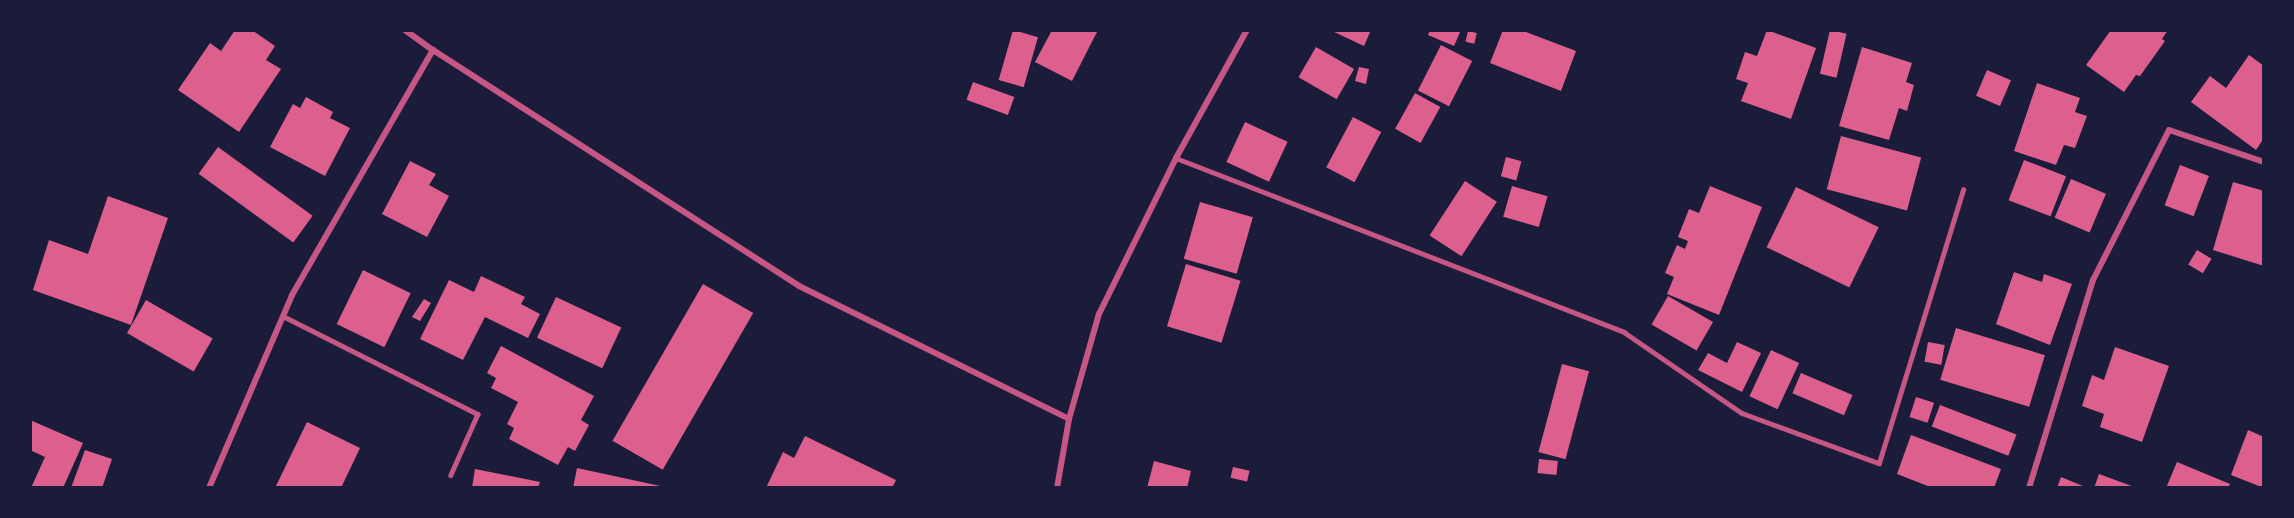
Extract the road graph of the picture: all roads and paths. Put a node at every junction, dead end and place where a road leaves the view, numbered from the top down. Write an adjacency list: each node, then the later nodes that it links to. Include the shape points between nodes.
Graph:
1 (405, 30): 3 (street)
2 (1247, 30): 4 (street)
3 (433, 50): 7 (street); 8 (street, via 799,286)
4 (1176, 158): 6 (lane, via 1624,332 1742,413 1879,463); 8 (street, via 1099,314)
5 (2264, 162): 12 (street, via 2169,130 2093,280)
6 (1963, 190)
7 (283, 316): 9 (lane, via 478,414); 10 (street)
8 (1069, 419): 11 (street)
9 (451, 475)
10 (209, 488)
11 (1057, 488)
12 (2030, 488)

